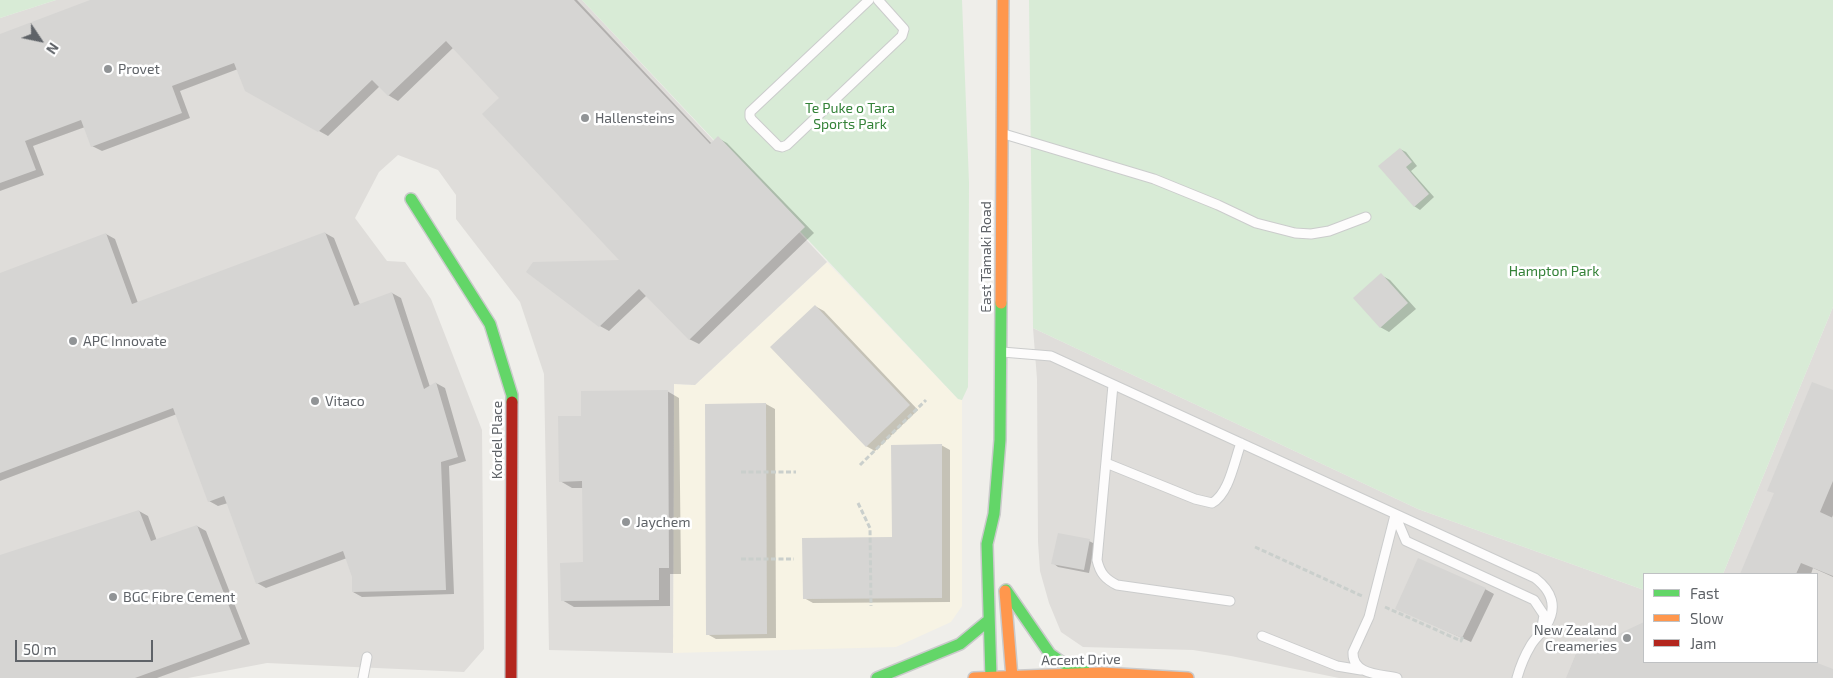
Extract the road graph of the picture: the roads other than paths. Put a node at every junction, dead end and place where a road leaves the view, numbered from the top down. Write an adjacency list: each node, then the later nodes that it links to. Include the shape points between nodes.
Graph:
1 (869, 0): 2 (lane, via 750,112 752,120 778,146 787,145 904,33 901,24)
2 (878, 0)
3 (1003, 0): 4 (main road, East Tāmaki Road)
4 (1002, 134): 6 (lane, via 1154,179 1256,223 1294,233 1329,231); 7 (main road, East Tāmaki Road)
5 (411, 199): 23 (main road, Kordel Place, via 490,324 512,395)
6 (1366, 217)
7 (1000, 352): 8 (lane, via 1051,356); 11 (main road, East Tāmaki Road, via 1000,440)
8 (1113, 385): 9 (lane); 10 (lane)
9 (1241, 443): 10 (lane, via 1224,492 1212,503); 12 (lane)
10 (1106, 463): 14 (lane, via 1097,560 1103,576 1124,586)
11 (994, 514): 13 (main road, East Tāmaki Road); 15 (main road, East Tāmaki Road, via 987,544)
12 (1395, 515): 16 (lane, via 1406,541 1534,600 1544,615); 16 (lane, via 1535,578 1547,589 1552,604 1549,620); 19 (lane, via 1369,617 1353,652 1354,661)
13 (1001, 537)
14 (1230, 601)
15 (990, 620): 24 (main road, via 960,644); 26 (main road, East Tāmaki Road)
16 (1541, 633): 29 (lane, via 1531,645)
17 (1262, 636): 19 (lane, via 1337,666)
18 (367, 657): 22 (lane)
19 (1362, 671): 28 (lane)
20 (1102, 673): 21 (main road, Accent Drive); 21 (main road, via 1078,669 1050,654 1004,583); 27 (main road, Accent Drive)
21 (1012, 677): 26 (main road, Accent Drive)
22 (363, 678)
23 (511, 678)
24 (877, 678)
25 (974, 678): 26 (main road, Accent Drive)
26 (991, 678)
27 (1188, 678)
28 (1397, 678)
29 (1517, 678)

